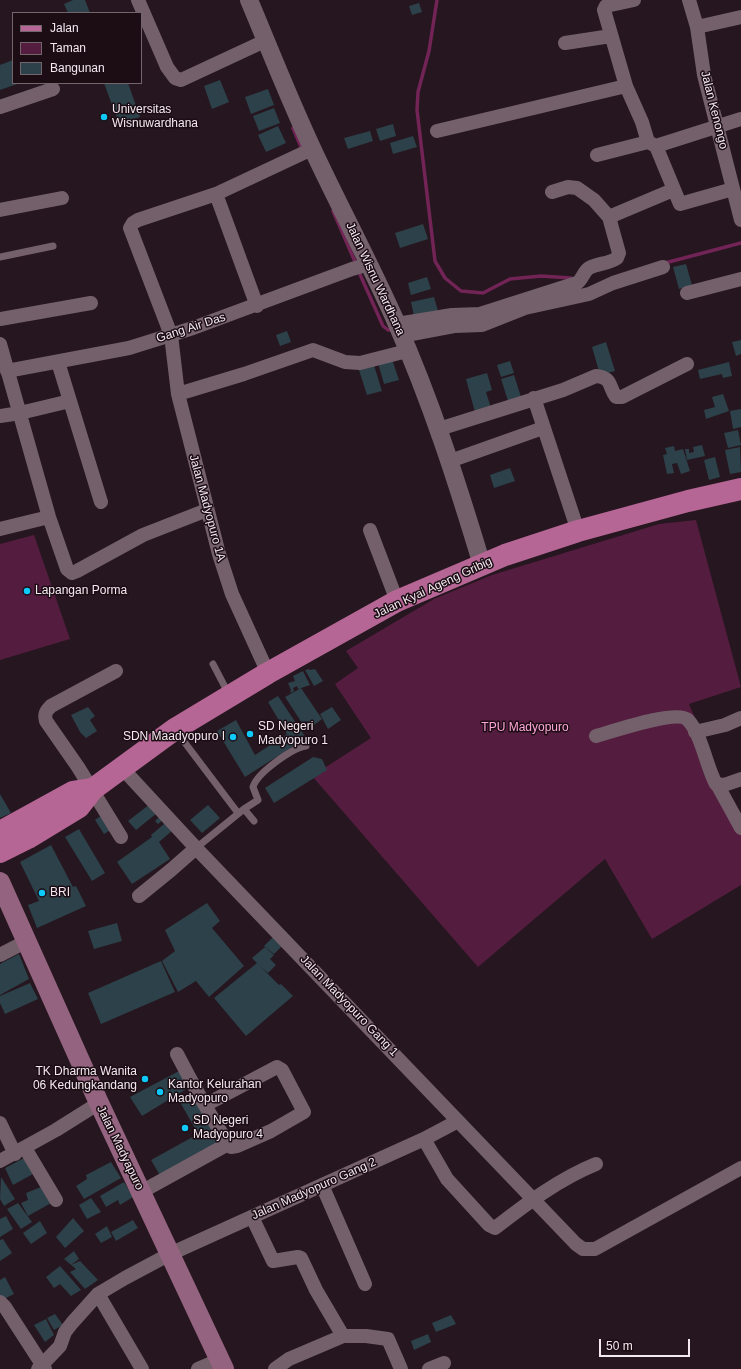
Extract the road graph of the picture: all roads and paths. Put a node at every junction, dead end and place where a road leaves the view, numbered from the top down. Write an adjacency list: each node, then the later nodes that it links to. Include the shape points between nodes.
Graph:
1 (138, 0): 8 (street, via 167,67 175,78 181,80)
2 (249, 0): 8 (street, Jalan Wisnu Wardhana)
3 (634, 0): 7 (street, via 604,7)
4 (689, 0): 6 (street, Jalan Kenongo)
5 (741, 17): 6 (street)
6 (697, 27): 14 (street, Jalan Kenongo, via 704,75)
7 (610, 36): 9 (street); 10 (street)
8 (261, 43): 17 (street, Jalan Wisnu Wardhana)
9 (565, 43)
10 (626, 86): 15 (street); 16 (street)
11 (53, 89): 12 (street)
12 (0, 107)
13 (741, 119): 14 (street)
14 (718, 125): 16 (street); 19 (street, Jalan Kenongo)
15 (437, 131)
16 (652, 144): 18 (street); 20 (street)
17 (312, 149): 22 (street); 29 (street, Jalan Wisnu Wardhana)
18 (596, 155)
19 (733, 189): 20 (street, via 680,204); 26 (street, Jalan Kenongo)
20 (673, 190): 25 (street)
21 (552, 192): 25 (street, via 568,187 577,188 594,200)
22 (216, 194): 35 (street); 39 (street, Jalan Madyopuro 1A, via 138,220 130,226)
23 (62, 198): 24 (street)
24 (0, 210)
25 (609, 217): 32 (street, via 619,253 617,258 589,268 584,273)
26 (741, 220)
27 (53, 246): 28 (lane)
28 (0, 257)
29 (361, 267): 35 (street, Gang Air Das); 38 (street, Jalan Wisnu Wardhana)
30 (663, 267): 32 (street, via 613,283)
31 (741, 278): 33 (street)
32 (581, 286): 37 (street); 37 (street, via 482,325)
33 (687, 293)
34 (91, 302): 36 (street)
35 (257, 306): 39 (street, Gang Air Das)
36 (0, 319)
37 (453, 321): 38 (street)
38 (401, 334): 44 (street, via 360,363 345,362 312,350); 50 (street, Jalan Wisnu Wardhana)
39 (171, 335): 41 (street, Gang Air Das, via 130,348); 44 (street, Jalan Madyopuro 1A)
40 (0, 344): 43 (street)
41 (58, 362): 43 (street, Gang Air Das); 46 (street)
42 (687, 364): 45 (street, via 622,397 616,397 609,381 596,376 563,390)
43 (8, 371): 47 (street)
44 (178, 394): 54 (street, Jalan Madyopuro 1A)
45 (534, 398): 49 (street); 50 (street)
46 (70, 401): 47 (street); 53 (street)
47 (20, 413): 48 (street); 55 (street)
48 (0, 416)
49 (543, 428): 51 (street); 58 (street)
50 (439, 429): 51 (street, Jalan Wisnu Wardhana)
51 (450, 461): 59 (street, Jalan Wisnu Wardhana)
52 (741, 489): 58 (main road, Jalan Kyai Ageng Gribig)
53 (102, 502)
54 (207, 510): 55 (street, via 142,535 72,573 67,569); 63 (street, Jalan Madyopuro 1A, via 232,594)
55 (49, 517): 56 (street)
56 (0, 529)
57 (370, 530): 60 (street)
58 (578, 531): 59 (main road, Jalan Kyai Ageng Gribig)
59 (482, 565): 60 (main road, Jalan Kyai Ageng Gribig)
60 (397, 601): 63 (main road, Jalan Kyai Ageng Gribig)
61 (213, 664): 64 (lane)
62 (116, 671): 73 (street, via 46,710 46,721)
63 (268, 673): 64 (main road, Jalan Kyai Ageng Gribig)
64 (227, 692): 66 (main road, Jalan Kyai Ageng Gribig)
65 (741, 718): 67 (street, via 725,725)
66 (175, 729): 70 (main road, Jalan Kyai Ageng Gribig); 74 (lane)
67 (695, 732): 68 (street, via 687,719 673,716); 72 (street)
68 (596, 736)
69 (306, 746): 74 (lane, via 296,749 280,760 254,782 258,800)
70 (122, 768): 73 (main road, Jalan Kyai Ageng Gribig); 79 (street, Jalan Madyopuro Gang 1)
71 (741, 779): 72 (street)
72 (718, 786): 76 (street)
73 (93, 790): 77 (main road, via 73,792); 78 (street); 80 (main road, Jalan Kyai Ageng Gribig, via 79,807)
74 (241, 811): 75 (lane); 79 (lane)
75 (254, 821)
76 (741, 828)
77 (0, 832)
78 (121, 837)
79 (196, 848): 82 (street); 89 (street, Jalan Madyopuro Gang 1)
80 (0, 852)
81 (0, 882): 84 (main road, Jalan Madyapuro)
82 (139, 896)
83 (0, 912): 84 (main road, via 6,922)
84 (25, 935): 85 (street); 87 (main road, Jalan Madyapuro)
85 (0, 955)
86 (177, 1054): 88 (street)
87 (99, 1103): 93 (street); 98 (main road, Jalan Madyapuro)
88 (205, 1105): 92 (street); 92 (street, via 277,1067 282,1070 303,1114 237,1146 231,1147)
89 (458, 1121): 91 (street, Jalan Madyopuro Gang 2); 99 (street, Jalan Madyopuro Gang 1)
90 (0, 1123): 93 (street)
91 (424, 1139): 97 (street, Jalan Madyopuro Gang 2); 99 (street, via 447,1179 489,1225 495,1228)
92 (228, 1144): 98 (street)
93 (20, 1151): 94 (street); 100 (street)
94 (0, 1161)
95 (596, 1164): 99 (street)
96 (741, 1168): 99 (street, Jalan Madyopuro Gang 1, via 595,1249 583,1249 576,1244)
97 (322, 1185): 101 (street, Jalan Madyopuro Gang 2); 103 (street)
98 (141, 1192): 102 (main road, Jalan Madyapuro)
99 (533, 1199)
100 (56, 1200)
101 (252, 1217): 102 (street, Jalan Madyopuro Gang 2); 106 (street, via 273,1261 300,1258)
102 (170, 1254): 104 (street, Jalan Madyopuro Gang 2); 108 (main road, Jalan Madyapuro)
103 (365, 1284)
104 (98, 1294): 109 (street, Jalan Madyopuro Gang 2, via 68,1327 60,1346); 110 (street)
105 (0, 1302): 109 (street)
106 (343, 1336): 112 (street, via 289,1359); 113 (street, via 388,1339)
107 (444, 1363): 114 (street)
108 (222, 1364): 111 (street)
109 (42, 1368)
110 (142, 1369)
111 (198, 1369)
112 (275, 1369)
113 (401, 1369)
114 (429, 1369)

